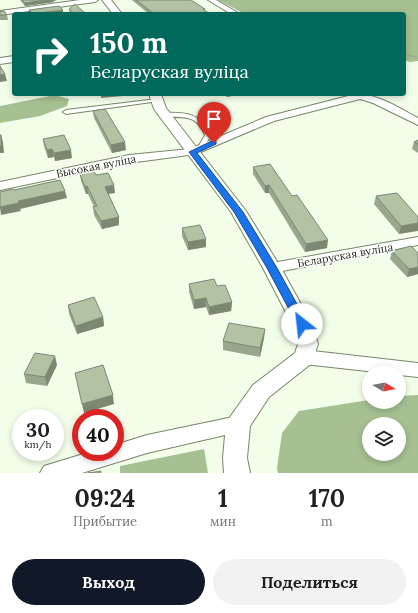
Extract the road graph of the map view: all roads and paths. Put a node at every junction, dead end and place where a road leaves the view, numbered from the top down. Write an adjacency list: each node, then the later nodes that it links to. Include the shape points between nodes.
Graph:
1 (95, 0): 6 (street)
2 (106, 0): 4 (street)
3 (211, 0): 5 (street)
4 (116, 12)
5 (232, 12)
6 (0, 13)
7 (406, 55): 8 (path)
8 (418, 57)
9 (12, 59): 10 (street)
10 (0, 61)
11 (156, 97): 12 (lane); 13 (street)
12 (66, 112)
13 (164, 115): 15 (street); 15 (lane, via 183,114 195,118 204,125 208,135)
14 (418, 122): 15 (street, via 377,100 360,96 270,118)
15 (196, 150): 16 (street, Высокая вуліца, via 129,159); 18 (street)
16 (0, 186)
17 (418, 241): 18 (street, Беларуская вуліца)
18 (272, 268): 19 (street, via 302,324 308,344)
19 (298, 362): 20 (street); 21 (street, via 261,391)
20 (418, 370)
21 (238, 424): 22 (street, via 147,444); 23 (street, via 235,458)
22 (51, 473)
23 (237, 473)

